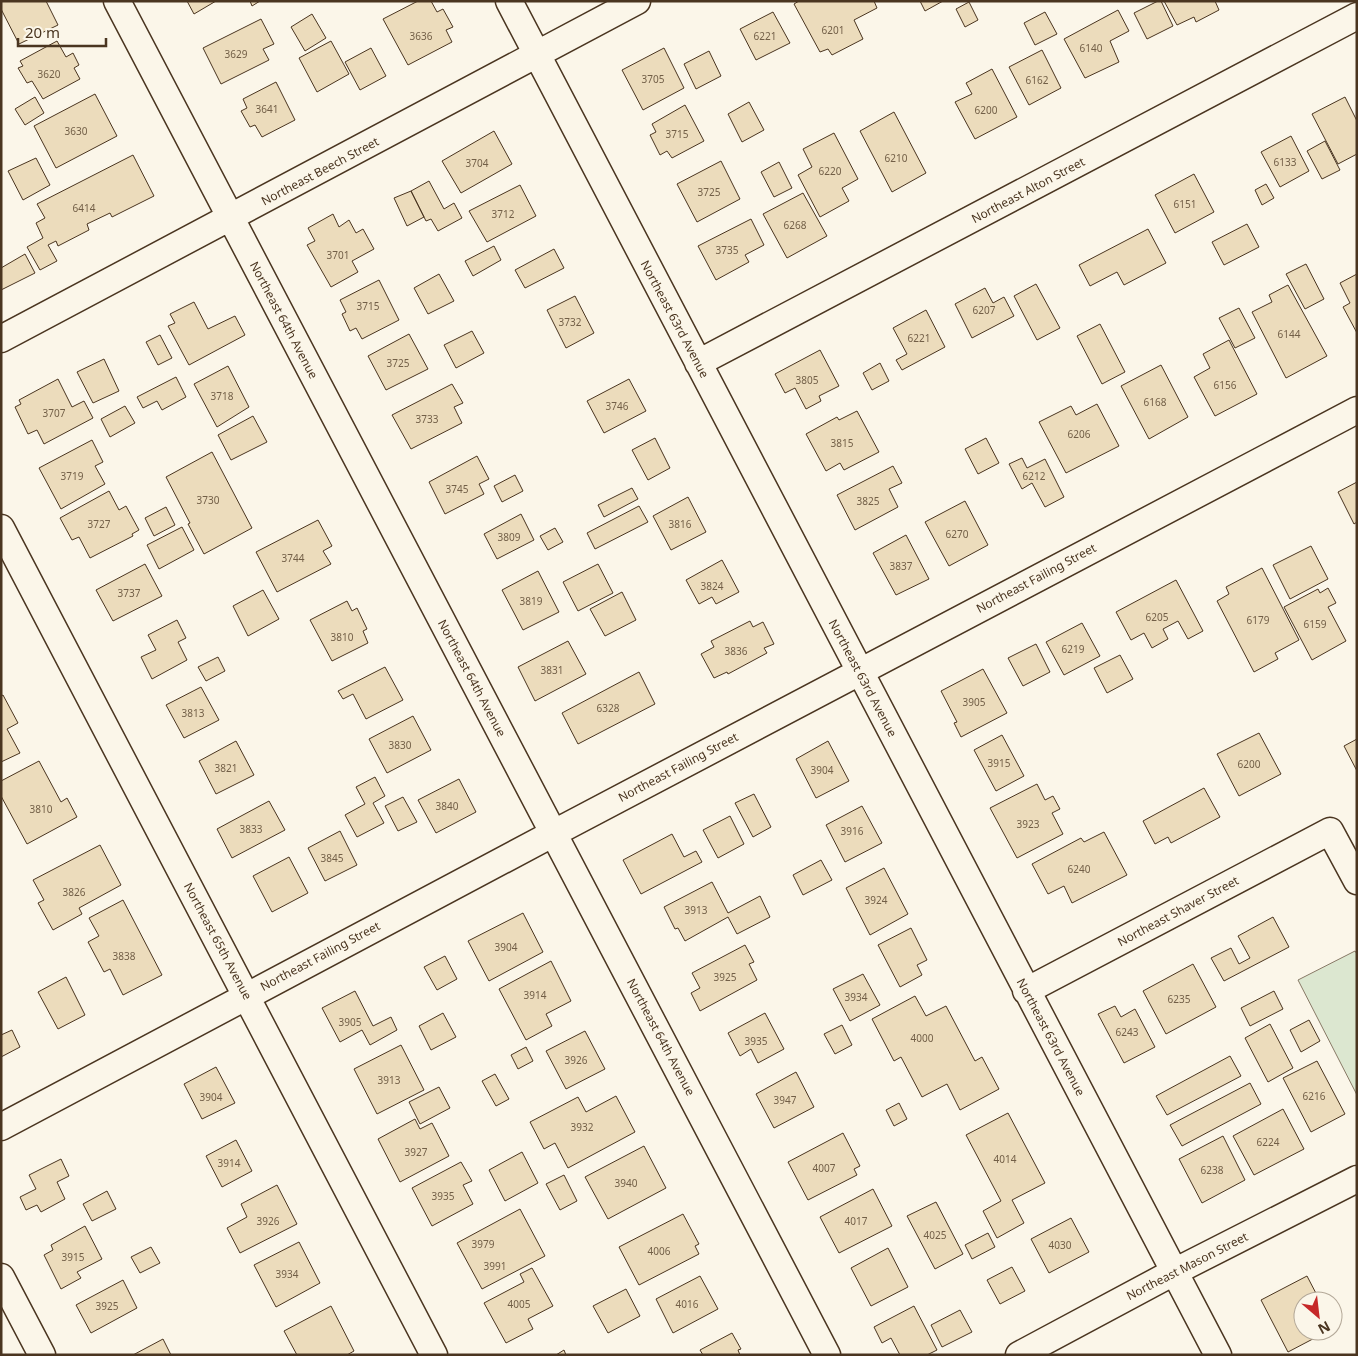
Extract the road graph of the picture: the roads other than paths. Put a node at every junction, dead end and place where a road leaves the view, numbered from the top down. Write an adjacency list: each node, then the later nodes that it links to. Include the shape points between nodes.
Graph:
1 (117, 1): 6 (street, Northeast 64th Avenue)
2 (508, 1): 5 (street, Northeast 63rd Avenue)
3 (637, 1): 5 (street, Northeast Beech Street)
4 (1357, 16): 8 (street, Northeast Alton Street)
5 (537, 55): 6 (street, Northeast Beech Street); 8 (street, Northeast 63rd Avenue)
6 (231, 218): 7 (street, Northeast Beech Street); 12 (street, Northeast 64th Avenue)
7 (1, 339)
8 (698, 363): 11 (street, Northeast 63rd Avenue)
9 (1357, 410): 11 (street, Northeast Failing Street)
10 (1, 528): 15 (street, Northeast 65th Avenue)
11 (860, 671): 12 (street, Northeast Failing Street); 14 (street, Northeast 63rd Avenue)
12 (554, 833): 15 (street, Northeast Failing Street); 22 (street, Northeast 64th Avenue)
13 (1357, 881): 14 (street, Northeast Shaver Street, via 1330,831)
14 (1026, 991): 18 (street, Northeast 63rd Avenue)
15 (246, 996): 16 (street, Northeast Failing Street); 21 (street, Northeast 65th Avenue)
16 (1, 1127)
17 (1357, 1179): 18 (street, Northeast Mason Street)
18 (1174, 1272): 23 (street, Northeast Mason Street); 24 (street, Northeast 63rd Avenue)
19 (1, 1277): 20 (street)
20 (42, 1355)
21 (434, 1355)
22 (828, 1355)
23 (1018, 1355)
24 (1218, 1355)

